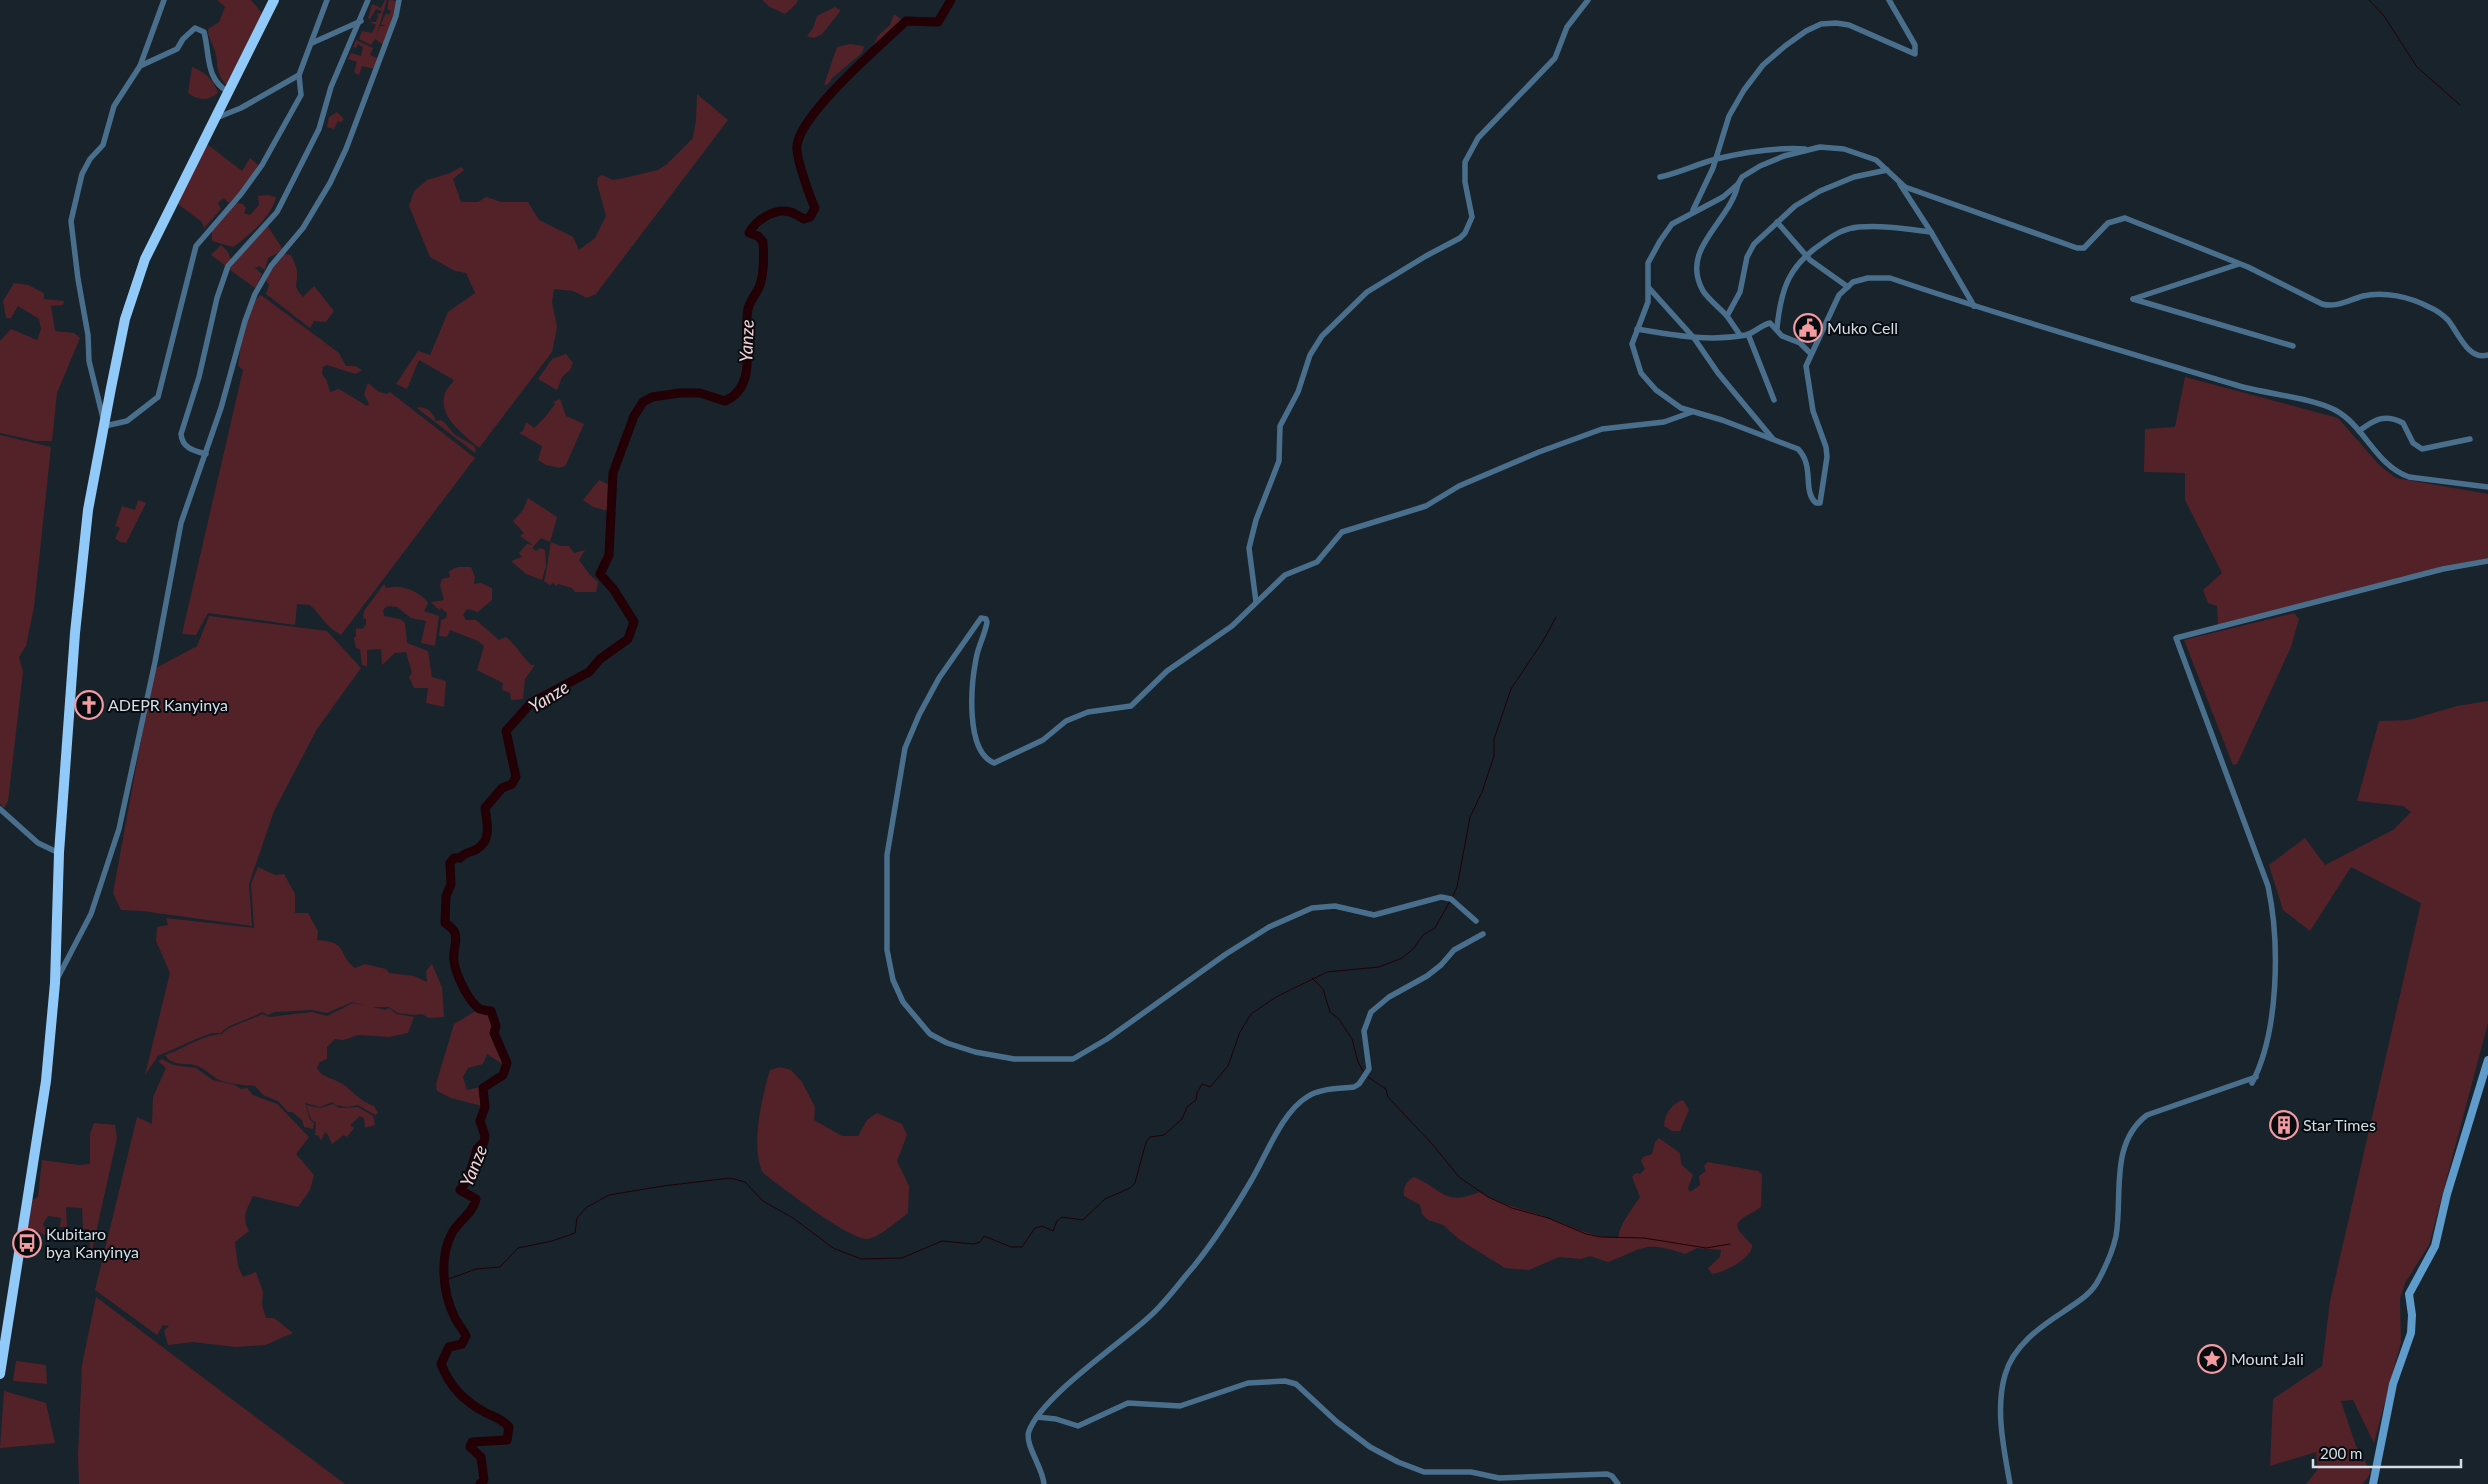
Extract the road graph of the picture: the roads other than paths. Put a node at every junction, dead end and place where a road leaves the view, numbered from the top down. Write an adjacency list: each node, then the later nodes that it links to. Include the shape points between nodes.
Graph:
1 (164, 0): 10 (street)
2 (274, 0): 12 (highway)
3 (327, 0): 9 (street)
4 (368, 0): 8 (street)
5 (399, 0): 43 (street, via 396,16 346,149 330,183 255,294)
6 (1588, 0): 46 (street, via 1567,27 1556,58 1469,151 1465,162 1465,182 1472,217 1465,233 1367,292 1322,336 1310,355 1298,392 1280,426 1279,461 1256,520 1249,548)
7 (1889, 0): 15 (street, via 1915,45 1915,54 1849,25 1821,24 1806,31 1763,65 1744,90 1729,116)
8 (361, 21): 9 (street); 43 (street, via 331,87 319,129 277,212 228,266 181,434 181,440 187,447)
9 (312, 42): 11 (street)
10 (140, 66): 12 (street, via 177,49 195,28 204,32 214,80); 39 (street, via 114,106 103,145 82,174 71,221 89,361)
11 (299, 75): 13 (street, via 242,108); 39 (street, via 301,95 262,166 196,246 158,397 127,421)
12 (228, 92): 13 (highway)
13 (216, 118): 39 (highway, via 164,220 132,294)
14 (1812, 149): 15 (street, via 1789,148); 16 (street, via 1844,149 1876,160); 19 (street, via 1760,166 1742,177)
15 (1716, 159): 17 (street); 20 (street)
16 (1886, 170): 18 (street); 21 (street, via 1854,177 1820,191)
17 (1660, 177)
18 (1899, 183): 22 (street); 24 (street, via 2077,248 2084,248 2108,222 2125,218)
19 (1738, 184): 20 (street, via 1723,197); 28 (street, via 1736,196 1699,252 1696,265 1704,292)
20 (1692, 212): 26 (street, via 1672,224 1660,241 1648,263)
21 (1777, 222): 23 (street); 28 (street, via 1754,244 1746,257 1740,292)
22 (1931, 232): 23 (street, via 1858,227 1840,232); 27 (street)
23 (1805, 256): 25 (street); 29 (street, via 1790,273 1783,290)
24 (2240, 264): 34 (street, via 2132,299); 36 (street, via 2327,306 2364,296 2389,295 2415,300 2434,308 2447,319 2474,353)
25 (1848, 287): 27 (street, via 1853,282 1868,278 1890,278); 35 (street, via 1838,295)
26 (1649, 288): 30 (street, via 1648,302); 33 (street)
27 (1974, 306): 40 (street, via 2242,387 2334,409)
28 (1727, 316): 32 (street)
29 (1777, 328): 31 (street, via 1770,323); 35 (street, via 1782,336 1800,343)
30 (1637, 329): 33 (street); 38 (street, via 1633,337 1633,353 1641,373 1665,397)
31 (1748, 334): 32 (street); 37 (street)
32 (1740, 335): 33 (street)
33 (1694, 338): 42 (street, via 1718,373)
34 (2293, 346)
35 (1811, 354): 42 (street, via 1806,372 1813,411 1827,457 1818,504 1810,494 1806,457 1798,448)
36 (2488, 355)
37 (1774, 400)
38 (1692, 412): 42 (street); 46 (street, via 1664,422 1602,430 1539,452 1426,506 1347,530 1317,562 1285,576)
39 (105, 426): 48 (highway, via 88,510 75,633)
40 (2359, 431): 41 (street, via 2377,418 2403,423 2413,443 2422,449); 44 (street, via 2390,468 2401,474)
41 (2470, 439)
42 (1775, 441)
43 (206, 454): 51 (street, via 181,524 119,829 91,914)
44 (2488, 487)
45 (2488, 561): 53 (street, via 2443,569 2176,638 2268,886 2274,911 2274,999)
46 (1256, 602): 49 (street, via 1232,626 1166,671 1131,706 1088,712 1066,721 1043,740 994,763 977,747 972,725 976,659 987,622 984,618 977,623 939,678 905,748 887,855 886,913 887,950 893,980 903,1002 930,1034 966,1049 1014,1059 1073,1059 1107,1039 1226,954 1269,927 1312,908 1335,906 1374,915 1441,897 1451,898)
47 (0, 809): 48 (street, via 38,843)
48 (60, 853): 51 (highway)
49 (1476, 921)
50 (1483, 934): 56 (street, via 1454,950 1441,965 1388,997 1371,1012 1364,1031 1369,1069 1359,1084 1314,1092 1298,1104 1226,1219 1196,1263 1161,1305 1078,1376)
51 (56, 983): 55 (highway, via 46,1081)
52 (2488, 1060): 60 (main road, via 2447,1194 2435,1246 2409,1294 2411,1333 2393,1384)
53 (2256, 1077): 54 (street); 59 (street, via 2140,1120 2131,1135 2119,1173 2116,1235 2099,1280 2091,1292 2030,1337 2011,1358 2000,1408)
54 (2252, 1083)
55 (0, 1374)
56 (1037, 1417): 57 (street, via 1028,1432 1028,1441 1041,1468); 58 (street, via 1078,1426 1128,1403 1180,1406 1248,1383 1285,1381 1296,1384 1370,1447 1424,1472 1471,1472 1499,1478 1607,1474)
57 (1044, 1484)
58 (1618, 1484)
59 (2010, 1484)
60 (2373, 1484)

